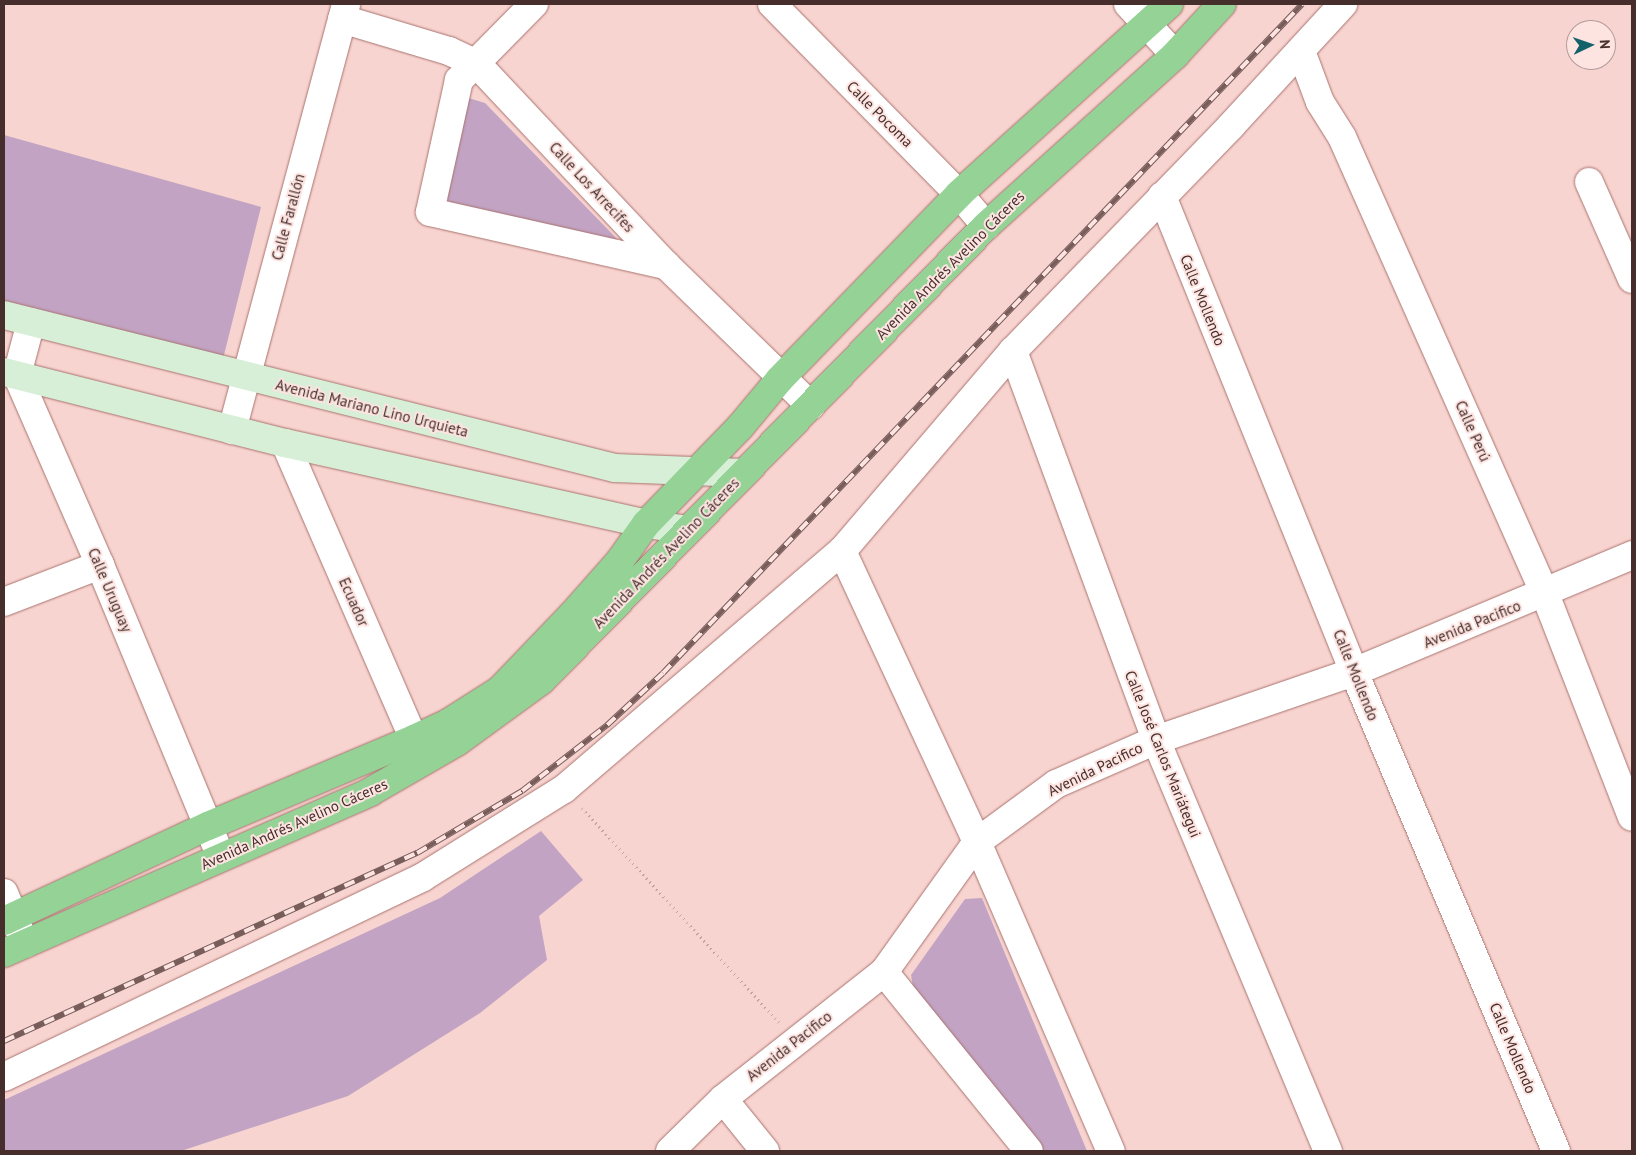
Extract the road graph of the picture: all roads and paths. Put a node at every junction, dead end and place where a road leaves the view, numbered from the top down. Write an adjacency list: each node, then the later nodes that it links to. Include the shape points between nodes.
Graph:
1 (534, 4): 11 (street)
2 (772, 4): 13 (street, Calle Pocoma)
3 (1128, 4): 8 (street)
4 (1169, 4): 8 (highway, Avenida Andrés Avelino Cáceres)
5 (1222, 4): 10 (highway, Avenida Andrés Avelino Cáceres)
6 (1343, 4): 9 (street)
7 (344, 11): 11 (street, Calle Los Arrecifes, via 449,50); 22 (street, Calle Farallón)
8 (1149, 25): 10 (street); 13 (highway, Avenida Andrés Avelino Cáceres)
9 (1301, 51): 14 (street); 34 (street, Calle Perú, via 1320,102 1342,137)
10 (1175, 55): 15 (highway, Avenida Andrés Avelino Cáceres)
11 (476, 64): 16 (street, Calle Los Arrecifes); 16 (street, via 459,80 430,212)
12 (1589, 182): 17 (street)
13 (959, 194): 15 (street, Calle Pocoma); 23 (highway, Avenida Andrés Avelino Cáceres)
14 (1162, 196): 20 (street); 36 (street, Calle Mollendo)
15 (986, 226): 24 (highway, Avenida Andrés Avelino Cáceres)
16 (666, 266): 23 (street, Calle Los Arrecifes)
17 (1632, 279)
18 (4, 315): 19 (main road, Avenida Mariano Lino Urquieta)
19 (31, 322): 21 (street); 22 (main road, Avenida Mariano Lino Urquieta)
20 (1013, 352): 31 (street); 37 (street, Calle José Carlos Mariátegui)
21 (10, 373): 25 (main road); 33 (street, Calle Uruguay)
22 (244, 376): 25 (street, Calle Farallón); 27 (main road, Avenida Mariano Lino Urquieta, via 615,468)
23 (780, 379): 24 (street, Calle Los Arrecifes); 27 (highway, Avenida Andrés Avelino Cáceres)
24 (811, 406): 28 (highway, Avenida Andrés Avelino Cáceres)
25 (232, 430): 26 (main road)
26 (285, 443): 29 (main road); 38 (street, Ecuador)
27 (697, 470): 28 (main road, Avenida Mariano Lino Urquieta); 29 (highway, Avenida Andrés Avelino Cáceres)
28 (744, 473): 30 (highway, Avenida Andrés Avelino Cáceres)
29 (646, 524): 30 (main road); 38 (highway, Avenida Andrés Avelino Cáceres, via 602,582 500,690 448,723)
30 (688, 530): 38 (highway, Avenida Andrés Avelino Cáceres, via 542,680 457,742)
31 (842, 551): 39 (street); 42 (street)
32 (1632, 555): 34 (street, Avenida Pacifico)
33 (100, 565): 35 (street); 41 (street, Calle Uruguay)
34 (1545, 594): 36 (street, Avenida Pacifico); 40 (street, Calle Perú)
35 (4, 602)
36 (1354, 672): 37 (street, Avenida Pacifico); 55 (street, Calle Mollendo)
37 (1156, 740): 42 (street, Avenida Pacifico, via 1056,784); 54 (street, Calle José Carlos Mariátegui)
38 (420, 749): 41 (highway, Avenida Andrés Avelino Cáceres); 43 (highway, Avenida Andrés Avelino Cáceres, via 370,792)
39 (564, 789): 47 (path); 48 (street, via 423,877)
40 (1632, 817)
41 (208, 826): 43 (street, Calle Uruguay); 44 (highway, Avenida Andrés Avelino Cáceres)
42 (977, 842): 46 (street, Avenida Pacifico); 53 (street)
43 (220, 857): 45 (highway, Avenida Andrés Avelino Cáceres)
44 (7, 911): 45 (street)
45 (15, 949)
46 (884, 972): 47 (street, Avenida Pacifico); 52 (street)
47 (794, 1040): 49 (street, Avenida Pacifico)
48 (4, 1077)
49 (723, 1099): 50 (street, Avenida Pacifico); 51 (street)
50 (670, 1151)
51 (765, 1151)
52 (1029, 1151)
53 (1112, 1151)
54 (1328, 1151)
55 (1556, 1151)

